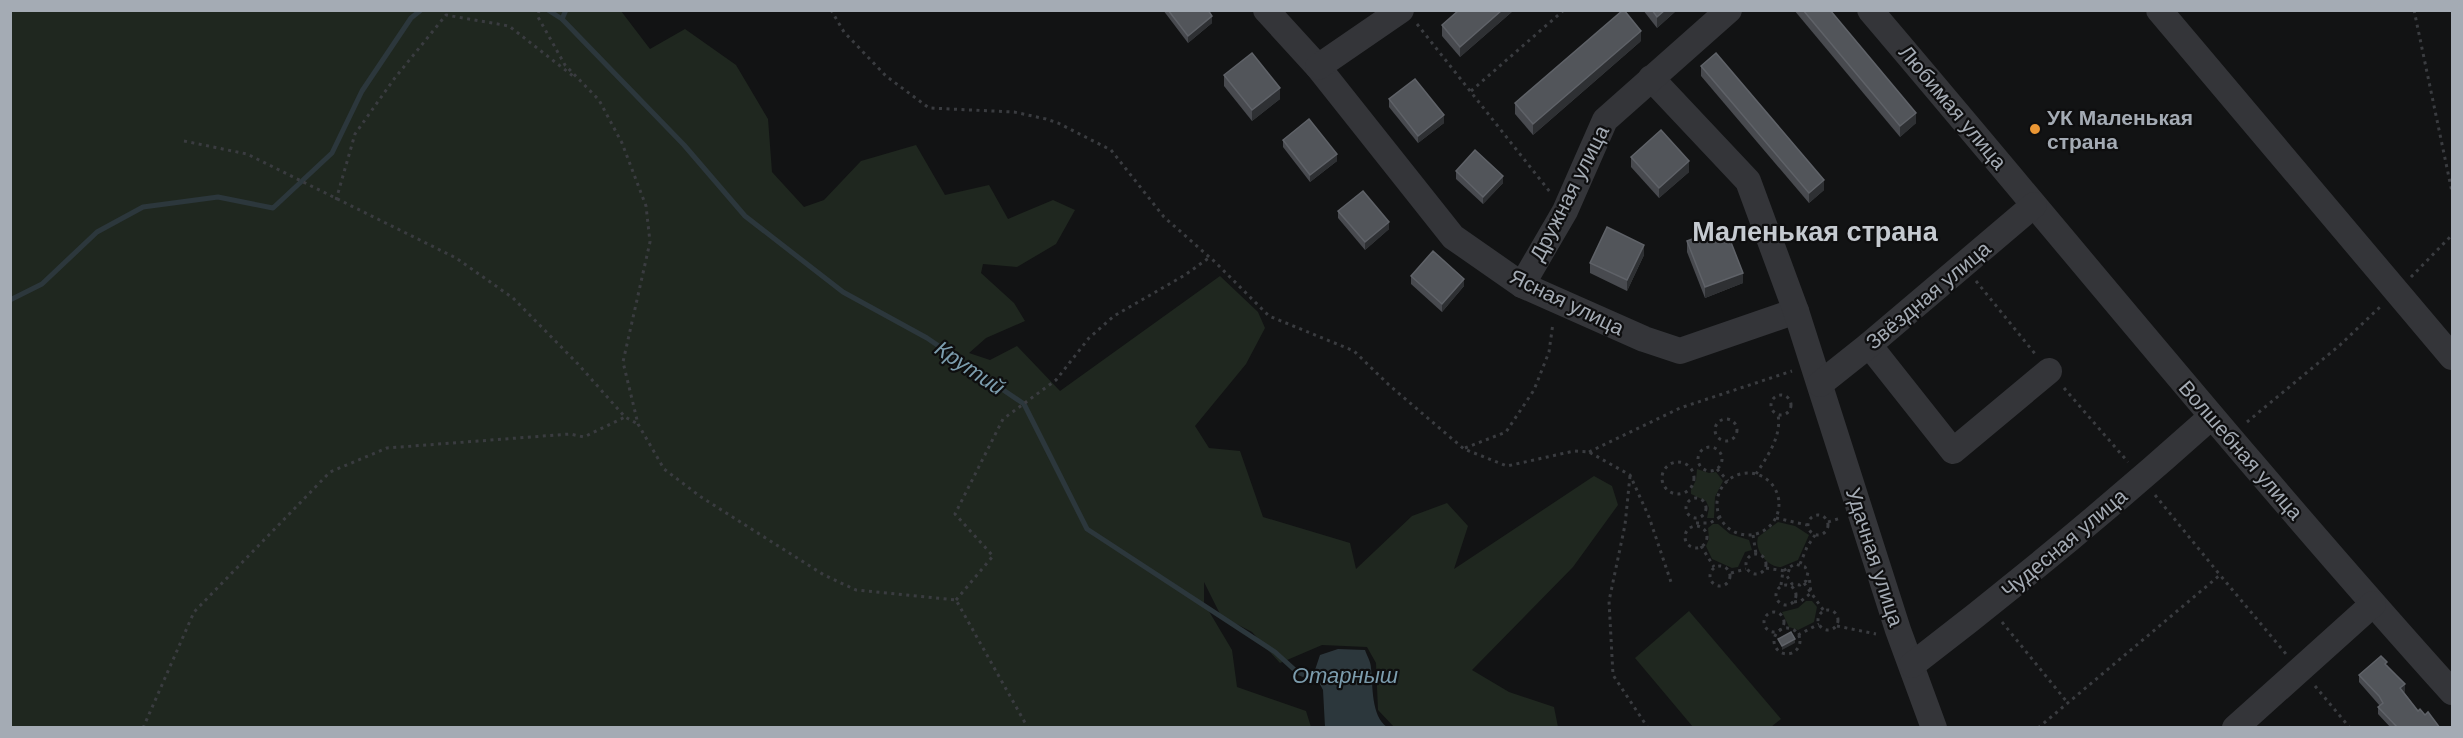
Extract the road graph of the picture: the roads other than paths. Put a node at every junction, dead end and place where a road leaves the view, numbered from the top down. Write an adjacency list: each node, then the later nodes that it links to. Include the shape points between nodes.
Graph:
1 (1266, 10): 6 (street, Ясная улица)
2 (1729, 10): 7 (street, Дружная улица)
3 (1870, 10): 8 (street, Любимая улица)
4 (2159, 10): 12 (street)
5 (1407, 15): 6 (street)
6 (1318, 67): 9 (street, Ясная улица, via 1453,237)
7 (1651, 78): 9 (street, Дружная улица, via 1605,120 1565,211); 10 (street, Удачная улица, via 1748,181)
8 (2034, 205): 11 (street, Звёздная улица); 15 (street, Волшебная улица)
9 (1522, 285): 10 (street, Ясная улица, via 1680,351)
10 (1796, 311): 14 (street, Удачная улица)
11 (1869, 345): 13 (street, via 1953,451); 14 (street, Звёздная улица)
12 (2452, 357)
13 (2049, 371)
14 (1820, 384): 17 (street, Удачная улица)
15 (2211, 417): 16 (street, Волшебная улица); 17 (street, Чудесная улица, via 1989,606)
16 (2373, 604): 18 (street, Волшебная улица); 20 (street)
17 (1912, 665): 19 (street, Удачная улица)
18 (2452, 692)
19 (1934, 728)
20 (2235, 728)

